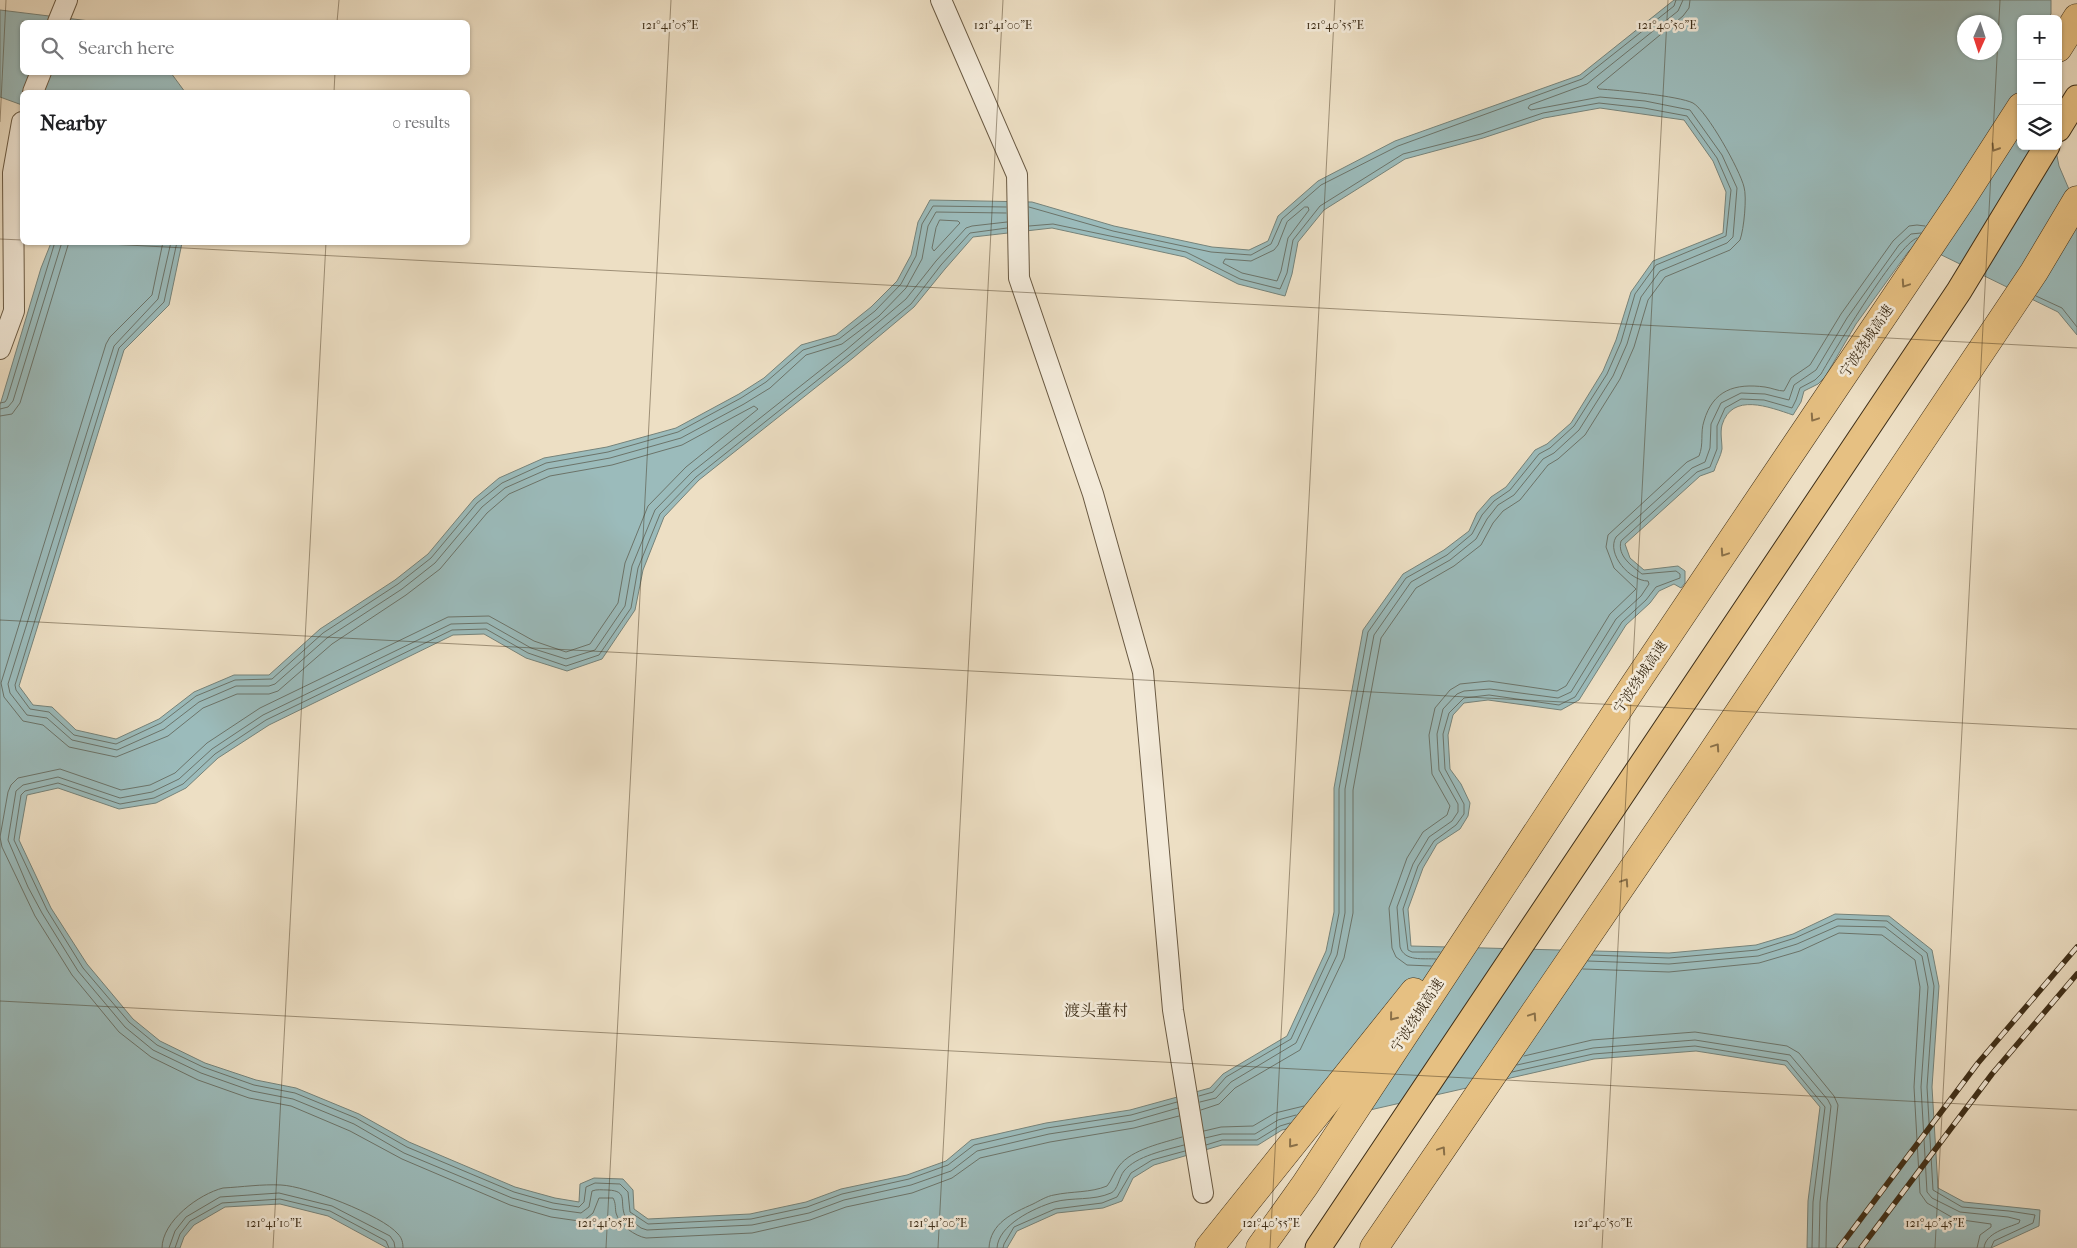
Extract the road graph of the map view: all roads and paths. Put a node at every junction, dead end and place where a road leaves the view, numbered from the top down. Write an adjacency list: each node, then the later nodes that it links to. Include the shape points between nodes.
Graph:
1 (68, 0): 4 (street)
2 (942, 0): 17 (street, via 1017,175 1019,278 1093,494 1143,672 1173,1010)
3 (2077, 18): 5 (highway)
4 (59, 20)
5 (2062, 42)
6 (39, 75): 7 (street)
7 (34, 90)
8 (2077, 98): 10 (main road)
9 (2017, 113): 15 (highway, 宁波绕城高速, one-way to 15)
10 (2062, 122)
11 (20, 133): 14 (street, via 13,173 14,311)
12 (2046, 150): 20 (main road, via 1959,291)
13 (2077, 200): 16 (highway, one-way to 13, via 2034,272)
14 (0, 349)
15 (1522, 856): 18 (highway, one-way to 18); 19 (highway, 宁波绕城高速)
16 (1422, 1179): 21 (highway); 22 (highway)
17 (1203, 1193)
18 (1208, 1248)
19 (1260, 1248)
20 (1318, 1248)
21 (1374, 1248)
22 (1389, 1248)

